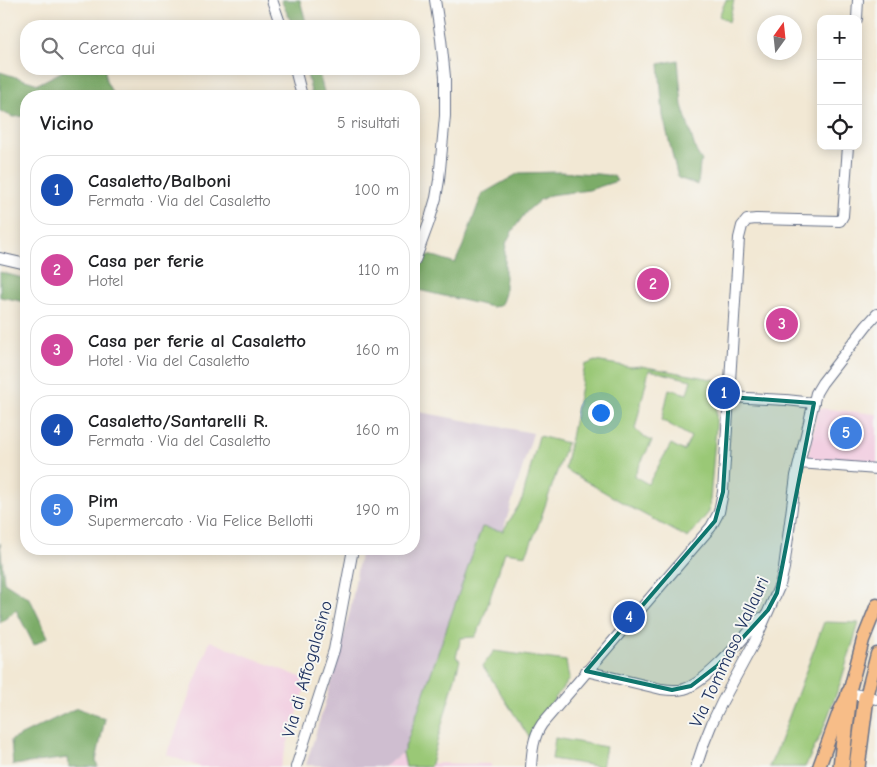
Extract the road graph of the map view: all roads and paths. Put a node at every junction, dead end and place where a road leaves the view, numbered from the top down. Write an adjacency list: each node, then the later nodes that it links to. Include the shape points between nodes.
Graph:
1 (272, 0): 5 (street)
2 (435, 0): 9 (street, via 445,77 445,116 438,189 429,222)
3 (858, 0): 4 (street)
4 (857, 15)
5 (279, 20)
6 (297, 75): 7 (street)
7 (300, 90)
8 (848, 150): 13 (street, via 840,221 756,219 743,222 738,246)
9 (420, 237)
10 (0, 258): 11 (street)
11 (20, 263)
12 (877, 314): 14 (street, Via Tommaso Vallauri, via 822,383)
13 (729, 397): 14 (street); 21 (street, via 722,504 715,521)
14 (814, 403): 15 (street, Via Tommaso Vallauri)
15 (799, 463): 16 (street); 19 (street, Via Tommaso Vallauri, via 784,568)
16 (877, 469)
17 (352, 555): 27 (street, Via di Affogalasino, via 334,650)
18 (877, 605): 22 (main road)
19 (768, 610): 21 (street, via 717,666 682,690 660,689); 29 (street, Via Tommaso Vallauri, via 712,723)
20 (877, 654): 23 (main road)
21 (586, 672): 28 (street, via 538,730)
22 (853, 676): 23 (street); 24 (main road)
23 (870, 680): 25 (main road)
24 (849, 693): 25 (street); 26 (main road); 32 (highway)
25 (872, 698): 33 (highway)
26 (826, 750): 30 (street); 31 (main road)
27 (296, 767)
28 (531, 767)
29 (696, 767)
30 (815, 767)
31 (819, 767)
32 (840, 767)
33 (857, 767)

